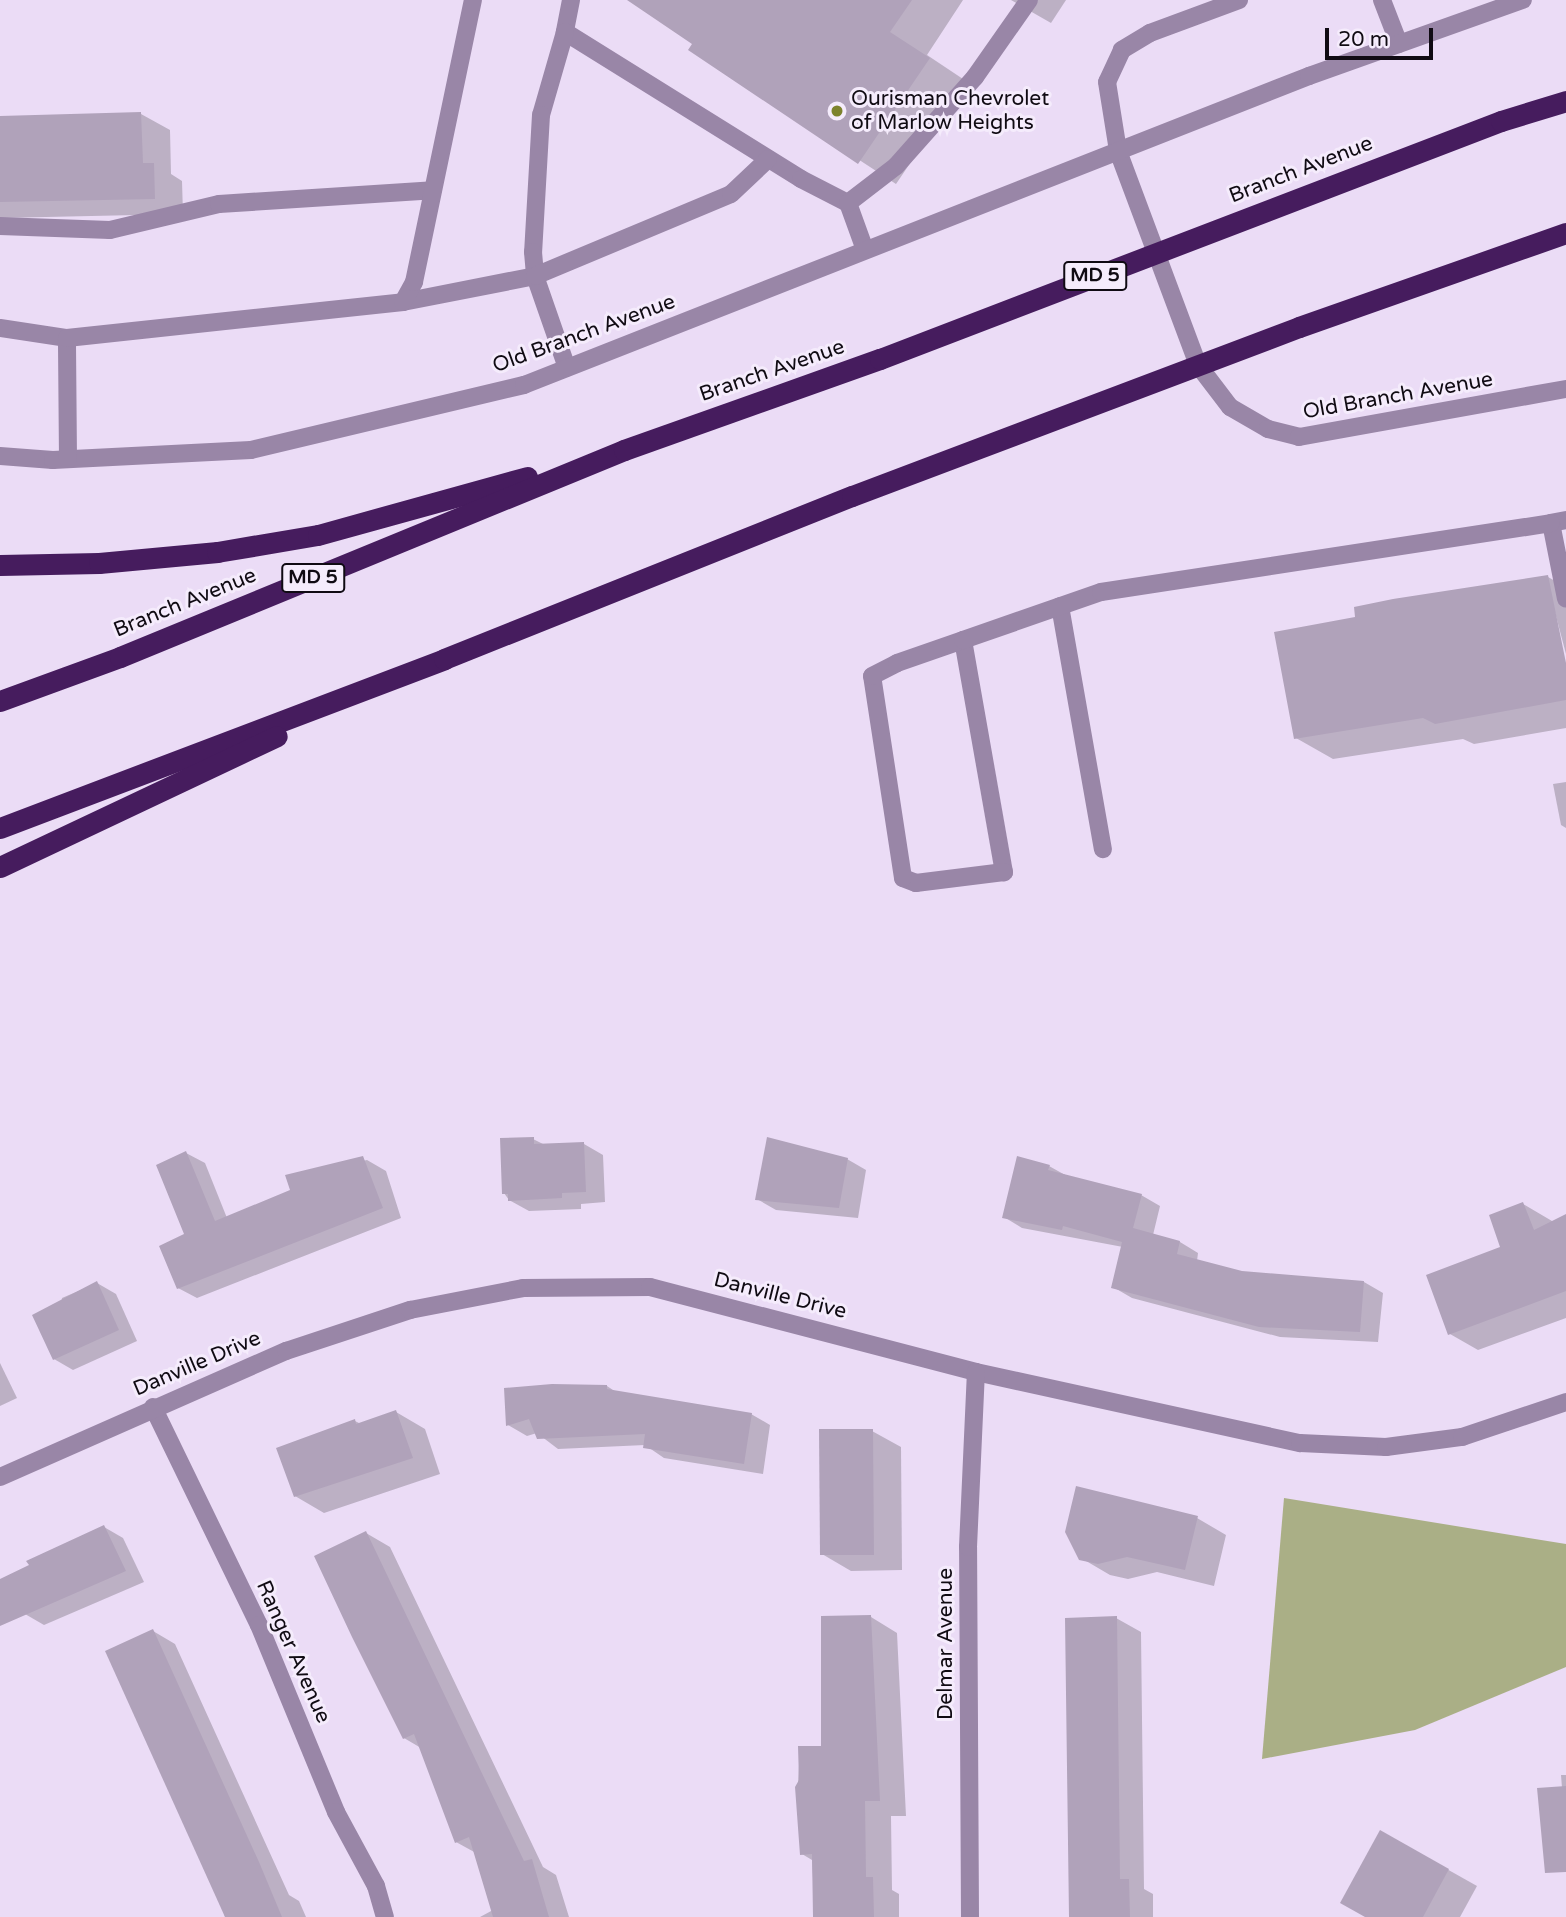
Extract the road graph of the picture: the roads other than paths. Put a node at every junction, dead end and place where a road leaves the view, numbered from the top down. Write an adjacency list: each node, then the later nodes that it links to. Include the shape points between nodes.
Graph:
1 (473, 0): 12 (street)
2 (571, 0): 7 (street)
3 (1029, 0): 13 (street, via 975,77 896,166)
4 (1240, 0): 10 (street, via 1150,33 1122,50 1107,82)
5 (1382, 0): 8 (street)
6 (1523, 0): 8 (street, Old Branch Avenue)
7 (565, 32): 11 (street); 18 (street, via 541,115)
8 (1399, 44): 10 (street, Old Branch Avenue)
9 (1566, 101): 17 (highway, Branch Avenue / MD 5, via 1501,121)
10 (1118, 151): 16 (street, Old Branch Avenue); 17 (street, Old Branch Avenue)
11 (768, 159): 13 (street); 18 (street, via 731,194)
12 (433, 190): 14 (street, via 219,204 110,230); 19 (street, via 414,282)
13 (848, 203): 16 (street)
14 (0, 226)
15 (1566, 233): 22 (highway)
16 (865, 250): 23 (street, Old Branch Avenue)
17 (1156, 253): 22 (street, Old Branch Avenue); 25 (highway, Branch Avenue / MD 5, via 880,359)
18 (535, 276): 19 (street); 23 (street)
19 (403, 302): 21 (street)
20 (0, 328): 21 (street)
21 (67, 338): 27 (street)
22 (1198, 365): 24 (street, Old Branch Avenue, via 1230,407 1268,429 1299,437); 33 (highway, via 836,502)
23 (566, 368): 27 (street, Old Branch Avenue, via 524,385 251,450)
24 (1566, 389)
25 (624, 450): 29 (highway, via 318,536 125,560); 34 (highway, Branch Avenue / MD 5, via 120,657)
26 (0, 456): 27 (street, Old Branch Avenue)
27 (68, 459)
28 (1558, 521): 30 (street); 31 (street, via 1101,592)
29 (0, 565)
30 (1566, 599)
31 (1060, 606): 32 (street); 36 (street)
32 (963, 640): 32 (street, via 872,676 903,878 916,883 1004,872)
33 (444, 659): 35 (highway); 37 (highway)
34 (0, 701)
35 (0, 828)
36 (1103, 849)
37 (0, 867)
38 (976, 1372): 39 (street, Danville Drive, via 1300,1443 1386,1447 1462,1437); 40 (street, Danville Drive, via 650,1287 523,1288 410,1310 286,1351); 43 (street, Delmar Avenue, via 968,1547)
39 (1566, 1402)
40 (152, 1407): 41 (street, Danville Drive); 42 (street, Ranger Avenue, via 259,1625 336,1812 376,1886)
41 (0, 1477)
42 (385, 1917)
43 (970, 1917)

